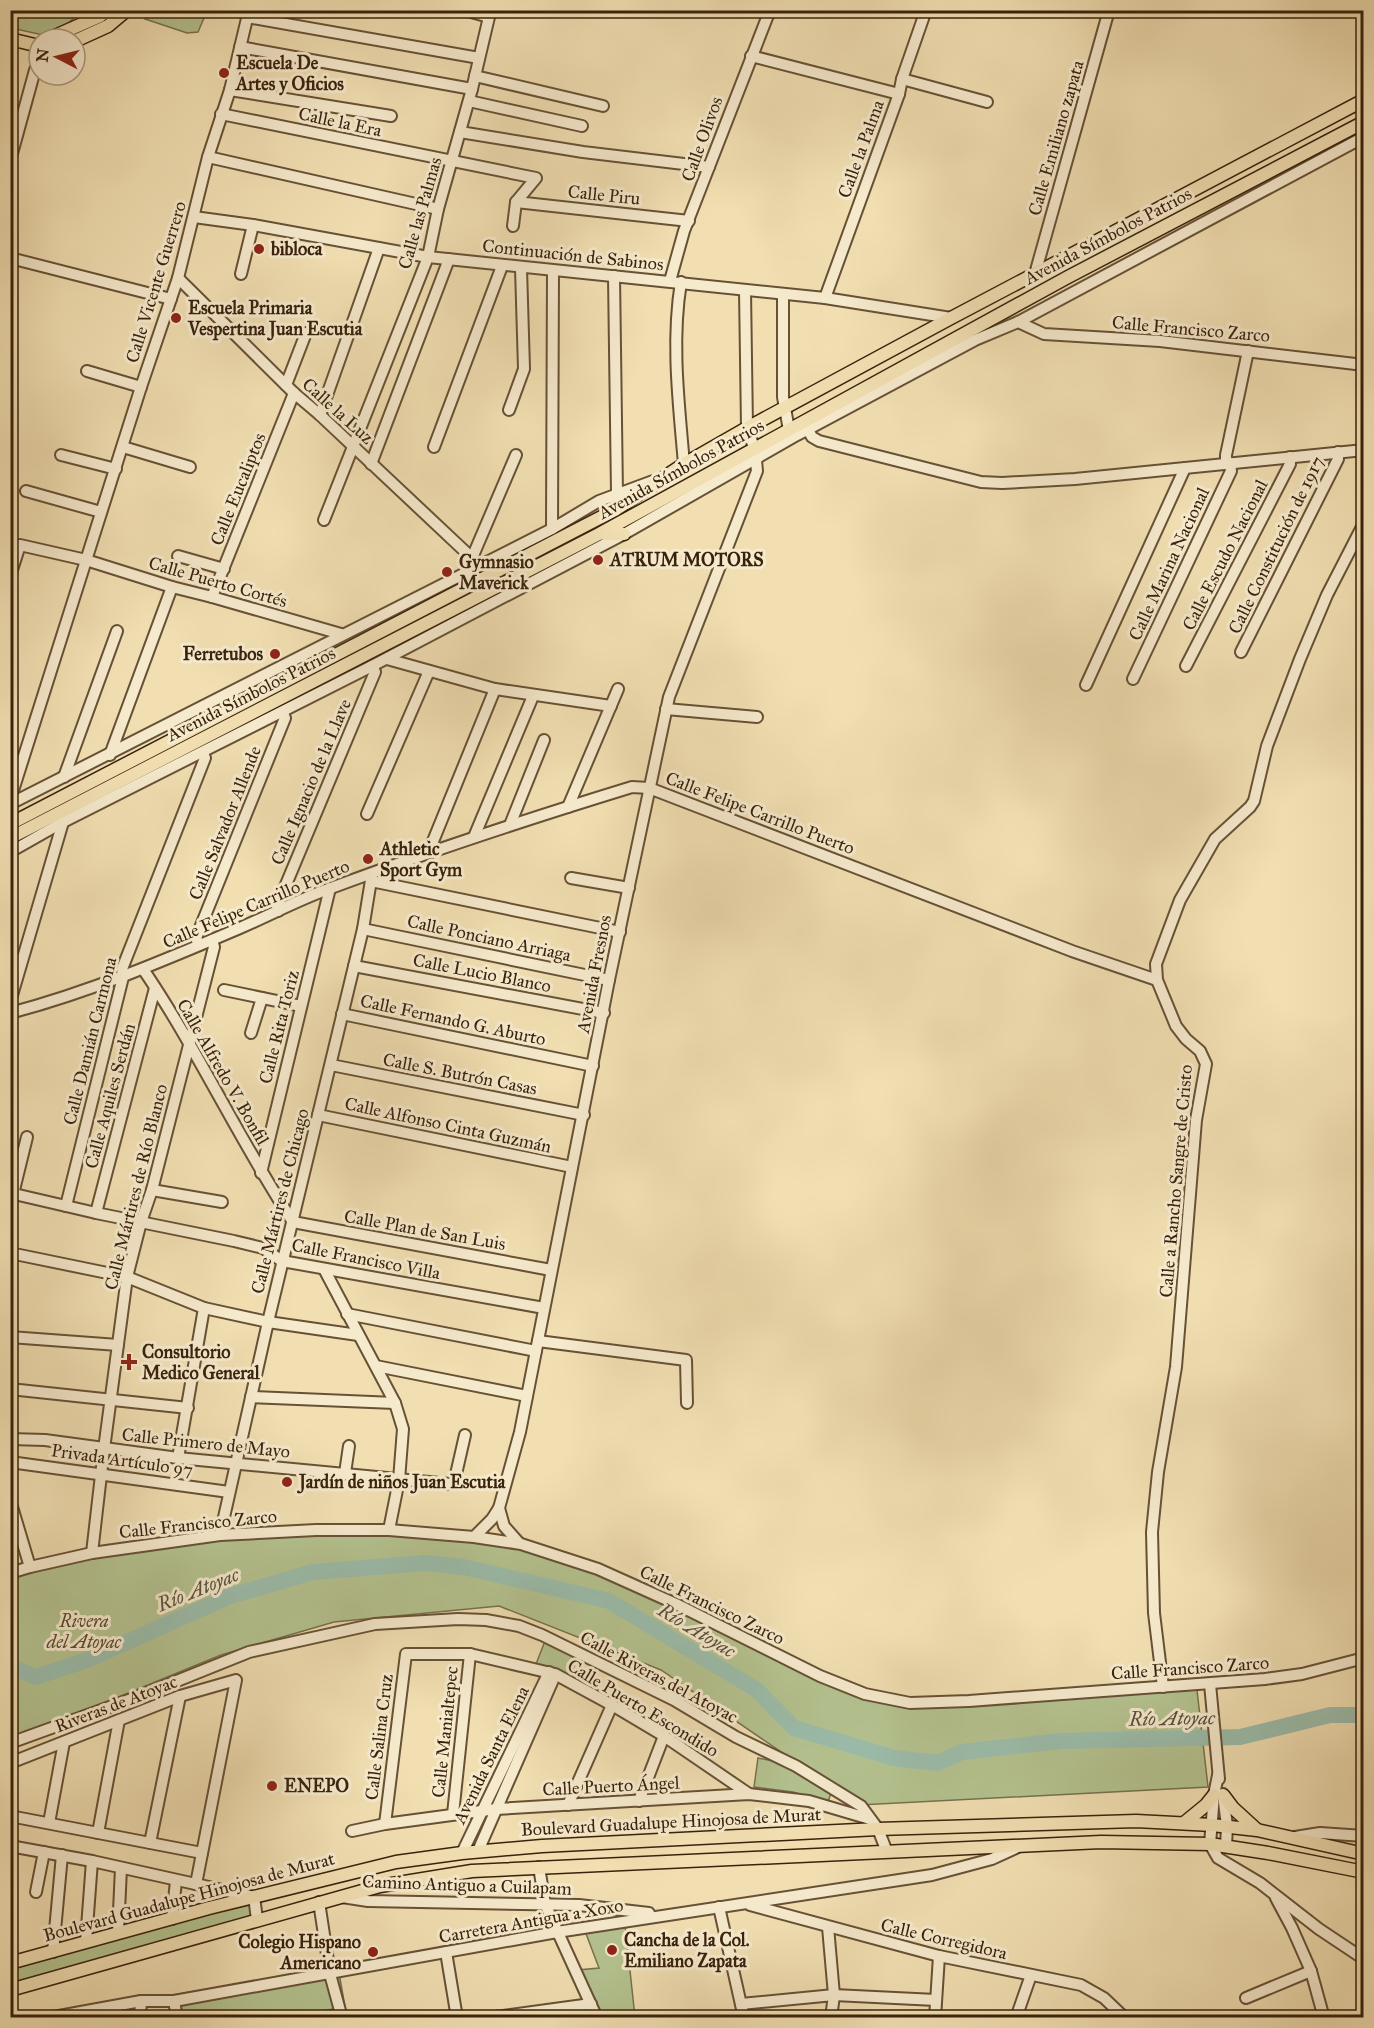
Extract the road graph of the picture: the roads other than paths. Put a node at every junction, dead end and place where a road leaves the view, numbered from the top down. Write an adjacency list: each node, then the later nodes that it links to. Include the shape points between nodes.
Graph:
1 (108, 10): 8 (main road)
2 (126, 10): 9 (main road, via 108,26)
3 (464, 10): 16 (street, Calle las Palmas, via 489,17)
4 (770, 10): 15 (street, Calle Olivos)
5 (926, 10): 18 (street, Calle la Palma)
6 (1109, 10): 51 (street, Calle Emiliano zapata)
7 (248, 14): 14 (street, Calle Vicente Guerrero); 16 (street)
8 (75, 27)
9 (87, 36)
10 (10, 39): 11 (main road)
11 (24, 42): 12 (main road); 13 (main road)
12 (27, 42)
13 (27, 43)
14 (240, 47): 20 (street); 21 (street, Calle Vicente Guerrero)
15 (751, 56): 22 (street); 36 (street, Calle Olivos)
16 (479, 58): 17 (street, Calle las Palmas)
17 (475, 76): 20 (street, Calle las Palmas); 26 (street)
18 (902, 79): 22 (street, Calle la Palma); 25 (street)
19 (30, 87): 34 (street)
20 (472, 89): 24 (street, Calle las Palmas)
21 (230, 90): 27 (street, Calle Vicente Guerrero); 28 (street)
22 (899, 94): 57 (street, Calle la Palma)
23 (1364, 100): 51 (main road, Avenida Símbolos Patrios)
24 (469, 101): 30 (street); 31 (street, Calle las Palmas)
25 (987, 102)
26 (603, 106)
27 (221, 114): 33 (street, Calle Vicente Guerrero); 35 (street, Calle la Era)
28 (391, 116)
29 (1364, 122): 71 (main road, Avenida Símbolos Patrios, via 1068,277)
30 (582, 126)
31 (460, 132): 35 (street, Calle las Palmas); 36 (street)
32 (1364, 137): 60 (street, Avenida Símbolos Patrios)
33 (208, 157): 38 (street); 39 (street, Calle Vicente Guerrero)
34 (10, 161)
35 (452, 163): 37 (street, Calle la Era, via 536,178); 38 (street, Calle las Palmas)
36 (709, 167): 40 (street, Calle Olivos)
37 (516, 202): 40 (street, Calle Piru); 42 (street)
38 (438, 209): 44 (street, Calle las Palmas)
39 (194, 217): 41 (street, Continuación de Sabinos); 53 (street, Calle Vicente Guerrero)
40 (688, 221): 54 (street, Calle Olivos)
41 (253, 225): 43 (street, Continuación de Sabinos); 50 (street)
42 (513, 226)
43 (379, 248): 44 (street, Continuación de Sabinos); 69 (street)
44 (428, 257): 46 (street, Continuación de Sabinos); 73 (street, Calle las Palmas)
45 (10, 258): 58 (street)
46 (450, 259): 47 (street, Continuación de Sabinos); 83 (street)
47 (502, 266): 48 (street, Continuación de Sabinos); 75 (street)
48 (521, 268): 49 (street, Continuación de Sabinos); 68 (street, via 524,369)
49 (553, 271): 52 (street, Continuación de Sabinos); 94 (street)
50 (241, 274)
51 (1035, 274): 59 (main road, Avenida Símbolos Patrios)
52 (614, 276): 54 (street, Continuación de Sabinos); 90 (street)
53 (178, 278): 58 (street, Calle Vicente Guerrero); 66 (street, Calle la Luz)
54 (676, 282): 55 (street, Continuación de Sabinos); 84 (street, Calle Olivos)
55 (745, 290): 56 (street, Continuación de Sabinos); 70 (street)
56 (783, 294): 57 (street, Continuación de Sabinos); 67 (street)
57 (825, 298): 59 (street, Continuación de Sabinos)
58 (171, 299): 65 (street, Calle Vicente Guerrero)
59 (951, 318): 67 (main road, Avenida Símbolos Patrios)
60 (1018, 322): 62 (street, Calle Francisco Zarco, via 1044,334); 72 (street, Avenida Símbolos Patrios, via 975,340)
61 (306, 333): 66 (street, Calle Eucaliptos)
62 (1248, 351): 63 (street, Calle Francisco Zarco); 82 (street, Calle Marina Nacional, via 1226,454)
63 (1364, 364)
64 (87, 371): 65 (street)
65 (141, 387): 74 (street, Calle Vicente Guerrero)
66 (290, 389): 69 (street, Calle la Luz); 100 (street, Calle Eucaliptos)
67 (785, 408): 70 (main road, Avenida Símbolos Patrios); 71 (street)
68 (509, 410)
69 (320, 415): 73 (street, Calle la Luz)
70 (747, 428): 78 (street); 84 (main road, Avenida Símbolos Patrios)
71 (789, 430): 78 (main road, Avenida Símbolos Patrios)
72 (808, 430): 78 (street, Avenida Símbolos Patrios); 86 (street, via 819,441 981,482 1075,479)
73 (352, 445): 83 (street, Calle la Luz); 92 (street, Calle las Palmas)
74 (123, 447): 85 (street); 87 (street, Calle Vicente Guerrero)
75 (434, 447)
76 (1364, 450): 77 (street)
77 (1338, 452): 81 (street); 106 (street, Calle Constitución de 1917, via 1338,459)
78 (756, 454): 95 (main road, Avenida Símbolos Patrios); 96 (street, Avenida Símbolos Patrios, via 744,467); 117 (street, Avenida Fresnos, via 754,481)
79 (61, 455): 87 (street)
80 (516, 455): 99 (street)
81 (1290, 457): 82 (street); 109 (street, Calle Escudo Nacional, via 1290,464)
82 (1228, 463): 86 (street); 111 (street, Calle Marina Nacional, via 1231,471)
83 (371, 464): 99 (street, Calle la Luz)
84 (684, 464): 88 (main road, Avenida Símbolos Patrios)
85 (190, 467)
86 (1185, 468): 112 (street)
87 (116, 469): 91 (street, Calle Vicente Guerrero)
88 (668, 476): 90 (street, Avenida Símbolos Patrios); 129 (main road, Avenida Símbolos Patrios, via 615,510)
89 (26, 491): 91 (street)
90 (617, 494): 94 (street, Avenida Símbolos Patrios)
91 (101, 512): 98 (street, Calle Vicente Guerrero)
92 (324, 520)
93 (1364, 523): 148 (street, via 1300,659 1267,746 1254,801 1215,839 1180,900 1156,964)
94 (552, 529): 99 (street, Avenida Símbolos Patrios)
95 (599, 534): 96 (main road); 132 (main road, Avenida Símbolos Patrios)
96 (624, 534): 107 (street, Avenida Símbolos Patrios)
97 (178, 556): 100 (street)
98 (86, 560): 101 (street, Calle Puerto Cortés, via 20,545); 102 (street, Calle Puerto Cortés); 125 (street, Calle Vicente Guerrero)
99 (475, 562): 105 (street, Avenida Símbolos Patrios)
100 (224, 569): 103 (street, Calle Eucaliptos)
101 (10, 576)
102 (172, 587): 103 (street, Calle Puerto Cortés); 122 (street)
103 (212, 597): 105 (street, Calle Puerto Cortés)
104 (117, 631): 123 (street)
105 (341, 634): 122 (street, Avenida Símbolos Patrios)
106 (1241, 652)
107 (387, 659): 108 (street, Avenida Símbolos Patrios); 110 (street)
108 (372, 666): 118 (street, Avenida Símbolos Patrios); 139 (street, Calle Ignacio de la Llave, via 375,672)
109 (1186, 666)
110 (429, 671): 113 (street); 127 (street)
111 (1133, 679)
112 (1086, 685)
113 (495, 689): 115 (street); 133 (street)
114 (618, 689): 116 (street)
115 (533, 696): 116 (street); 131 (street)
116 (611, 706): 126 (street)
117 (666, 710): 119 (street); 124 (street, Avenida Fresnos)
118 (283, 713): 121 (street, Avenida Símbolos Patrios); 143 (street, Calle Salvador Allende, via 285,718 196,938)
119 (757, 717)
120 (544, 740): 130 (street)
121 (203, 753): 128 (street, Avenida Símbolos Patrios); 146 (street, Calle Damián Carmona, via 205,758 122,969)
122 (110, 754): 123 (street, Avenida Símbolos Patrios)
123 (64, 777): 125 (street, Avenida Símbolos Patrios)
124 (649, 788): 126 (street, Calle Felipe Carrillo Puerto, via 632,787); 138 (street, Avenida Fresnos); 148 (street, Calle Felipe Carrillo Puerto)
125 (10, 802)
126 (568, 807): 130 (street, Calle Felipe Carrillo Puerto)
127 (367, 814)
128 (63, 822): 134 (street, Avenida Símbolos Patrios); 152 (street)
129 (10, 824)
130 (510, 825): 131 (street, Calle Felipe Carrillo Puerto)
131 (474, 837): 133 (street, Calle Felipe Carrillo Puerto)
132 (10, 838)
133 (429, 851): 135 (street, Calle Felipe Carrillo Puerto)
134 (10, 852)
135 (371, 878): 137 (street, Calle Felipe Carrillo Puerto); 140 (street, Calle Mártires de Chicago); 141 (street)
136 (572, 878): 138 (street)
137 (330, 888): 139 (street, Calle Felipe Carrillo Puerto); 153 (street, Calle Rita Toriz)
138 (628, 888): 141 (street, Avenida Fresnos)
139 (278, 911): 142 (street, Calle Felipe Carrillo Puerto)
140 (363, 929): 144 (street, Calle Mártires de Chicago); 147 (street, Calle Ponciano Arriaga)
141 (620, 932): 147 (street, Avenida Fresnos)
142 (212, 940): 143 (street, Calle Felipe Carrillo Puerto); 158 (street, Calle Mártires de Río Blanco, via 214,947)
143 (199, 945): 145 (street, Calle Felipe Carrillo Puerto)
144 (354, 966): 155 (street, Calle Lucio Blanco); 156 (street, Calle Mártires de Chicago)
145 (143, 969): 146 (street, Calle Felipe Carrillo Puerto); 149 (street, Calle Alfredo V. Bonfil)
146 (123, 977): 154 (street, Calle Felipe Carrillo Puerto); 169 (street, Calle Damián Carmona)
147 (609, 980): 155 (street, Avenida Fresnos)
148 (1157, 980): 221 (street, Calle a Rancho Sangre de Cristo, via 1176,1026 1200,1051 1206,1064 1196,1120 1176,1367 1152,1532 1154,1613)
149 (155, 988): 158 (street, Calle Alfredo V. Bonfil); 170 (street, Calle Aquiles Serdán)
150 (224, 990): 151 (street)
151 (262, 998): 153 (street); 157 (street)
152 (10, 1002)
153 (301, 1006): 165 (street, Calle Rita Toriz)
154 (10, 1013)
155 (604, 1013): 160 (street, Avenida Fresnos)
156 (342, 1014): 159 (street, Calle Mártires de Chicago); 160 (street, Calle Fernando G. Aburto)
157 (251, 1033)
158 (189, 1043): 165 (street, Calle Alfredo V. Bonfil); 166 (street, Calle Mártires de Río Blanco)
159 (331, 1065): 161 (street, Calle S. Butrón Casas); 162 (street, Calle Mártires de Chicago)
160 (592, 1066): 161 (street, Avenida Fresnos)
161 (584, 1114): 164 (street, Avenida Fresnos)
162 (318, 1115): 164 (street, Calle Alfonso Cinta Guzmán); 172 (street, Calle Mártires de Chicago)
163 (27, 1137): 167 (street)
164 (572, 1167): 176 (street, Avenida Fresnos)
165 (261, 1173): 172 (street, Calle Alfredo V. Bonfil)
166 (152, 1190): 168 (street); 171 (street, Calle Mártires de Río Blanco)
167 (12, 1194): 169 (street, Calle Francisco Villa)
168 (222, 1202)
169 (66, 1206): 170 (street, Calle Francisco Villa)
170 (96, 1213): 171 (street, Calle Francisco Villa)
171 (141, 1222): 174 (street, Calle Francisco Villa, via 263,1248); 177 (street, Calle Mártires de Río Blanco)
172 (293, 1222): 174 (street, Calle Mártires de Chicago); 176 (street, Calle Plan de San Luis)
173 (10, 1253): 177 (street)
174 (282, 1261): 175 (street, Calle Francisco Villa); 181 (street, Calle Mártires de Chicago)
175 (324, 1269): 179 (street, Calle Francisco Villa); 180 (street)
176 (551, 1270): 179 (street, Avenida Fresnos)
177 (127, 1276): 178 (street); 184 (street, Calle Mártires de Río Blanco)
178 (204, 1308): 181 (street); 193 (street)
179 (544, 1308): 185 (street, Avenida Fresnos)
180 (347, 1314): 182 (street); 185 (street)
181 (268, 1322): 182 (street); 189 (street, Calle Mártires de Chicago)
182 (358, 1335): 186 (street)
183 (10, 1337): 184 (street)
184 (118, 1345): 190 (street, Calle Mártires de Río Blanco)
185 (537, 1346): 188 (street, Avenida Fresnos); 192 (street, via 686,1360)
186 (376, 1366): 188 (street); 191 (street)
187 (10, 1389): 190 (street)
188 (527, 1396): 206 (street, Avenida Fresnos)
189 (251, 1397): 191 (street); 200 (street, Calle Mártires de Chicago)
190 (111, 1399): 193 (street); 197 (street, Calle Mártires de Río Blanco)
191 (395, 1403): 203 (street, via 403,1429)
192 (687, 1403)
193 (188, 1408): 198 (street)
194 (465, 1435): 203 (street, Calle Primero de Mayo, via 453,1483)
195 (10, 1439): 197 (street, Calle Primero de Mayo)
196 (349, 1446): 201 (street)
197 (104, 1449): 198 (street, Calle Primero de Mayo); 202 (street, Calle Mártires de Río Blanco)
198 (178, 1458): 200 (street, Calle Primero de Mayo)
199 (10, 1462): 202 (street, Privada Artículo 97)
200 (235, 1463): 201 (street, Calle Primero de Mayo); 204 (street, Calle Mártires de Chicago)
201 (345, 1473): 203 (street, Calle Primero de Mayo)
202 (101, 1474): 204 (street, Privada Artículo 97); 213 (street, Calle Mártires de Río Blanco)
203 (399, 1480): 207 (street)
204 (229, 1492): 208 (street, Calle Mártires de Chicago)
205 (10, 1500): 212 (street)
206 (499, 1508): 209 (street, Avenida Fresnos); 211 (street, via 504,1526)
207 (389, 1530): 208 (street, Calle Francisco Zarco); 209 (street, Calle Francisco Zarco)
208 (220, 1535): 213 (street, Calle Francisco Zarco)
209 (474, 1537): 211 (street, Calle Francisco Zarco)
210 (10, 1542): 212 (street)
211 (521, 1544): 221 (street, Calle Francisco Zarco, via 608,1574 865,1694 910,1702 957,1702)
212 (24, 1547): 214 (street)
213 (92, 1553): 214 (street, Calle Francisco Zarco)
214 (30, 1567): 215 (street, Calle Francisco Zarco)
215 (10, 1574)
216 (406, 1654): 217 (street, Calle Puerto Escondido); 239 (street, Calle Salina Cruz)
217 (470, 1654): 219 (street, Calle Puerto Escondido); 235 (street, Calle Manialtepec)
218 (1364, 1658): 220 (street, Calle Francisco Zarco, via 1302,1674)
219 (552, 1673): 223 (street, Calle Puerto Escondido); 233 (street, Avenida Santa Elena); 234 (street, Avenida Santa Elena)
220 (1210, 1684): 221 (street, Calle Francisco Zarco); 230 (street)
221 (1163, 1688)
222 (180, 1696): 224 (street, Riveras de Atoyac); 248 (street); 256 (street, Riveras de Atoyac, via 236,1680)
223 (612, 1705): 225 (street, Calle Puerto Escondido); 232 (street)
224 (120, 1720): 226 (street, Riveras de Atoyac); 245 (street)
225 (664, 1736): 229 (street, Calle Puerto Escondido); 231 (street)
226 (64, 1742): 228 (street, Riveras de Atoyac); 237 (street)
227 (10, 1743): 240 (street, Calle Riveras del Atoyac, via 249,1652 375,1624 486,1620 542,1635 674,1700 861,1806)
228 (10, 1763)
229 (749, 1794): 231 (street, Calle Puerto Ángel); 240 (street, Calle Puerto Ángel, via 809,1801)
230 (1219, 1795): 238 (main road); 241 (street); 242 (street); 243 (main road)
231 (639, 1801): 232 (street, Calle Puerto Ángel)
232 (568, 1805): 233 (street, Calle Puerto Ángel)
233 (496, 1809): 234 (street, Calle Puerto Ángel); 253 (street, Avenida Santa Elena)
234 (482, 1810): 235 (street, Calle Puerto Ángel); 257 (street, Avenida Santa Elena)
235 (453, 1814): 239 (street, Calle Puerto Ángel)
236 (10, 1816): 237 (street)
237 (49, 1823): 245 (street)
238 (1184, 1823): 240 (main road, Boulevard Guadalupe Hinojosa de Murat); 241 (main road, Boulevard Guadalupe Hinojosa de Murat)
239 (385, 1824): 244 (street, Calle Puerto Ángel)
240 (874, 1824): 253 (main road, Boulevard Guadalupe Hinojosa de Murat); 255 (street, Calle Riveras del Atoyac)
241 (1212, 1825): 242 (main road, Boulevard Guadalupe Hinojosa de Murat); 249 (street)
242 (1227, 1826): 243 (main road, Boulevard Guadalupe Hinojosa de Murat); 252 (street)
243 (1257, 1830): 247 (main road, Boulevard Guadalupe Hinojosa de Murat)
244 (352, 1831)
245 (98, 1833): 248 (street)
246 (1364, 1836): 247 (street, via 1329,1833)
247 (1295, 1837): 258 (main road, Boulevard Guadalupe Hinojosa de Murat)
248 (150, 1843): 256 (street)
249 (1210, 1844): 251 (main road, via 1101,1842); 252 (main road); 267 (street, via 1218,1858)
250 (10, 1846): 254 (street)
251 (1018, 1846): 255 (main road); 272 (street, Carretera Antigua a Xoxo, via 992,1859 932,1875)
252 (1226, 1846): 263 (main road)
253 (478, 1851): 257 (main road, Boulevard Guadalupe Hinojosa de Murat)
254 (44, 1852): 259 (street); 266 (street)
255 (887, 1852): 261 (main road)
256 (202, 1853): 265 (street)
257 (462, 1853): 268 (main road, Boulevard Guadalupe Hinojosa de Murat, via 396,1862)
258 (1364, 1854)
259 (62, 1855): 260 (street); 281 (street)
260 (92, 1861): 262 (street); 280 (street)
261 (539, 1867): 269 (main road, via 423,1878); 271 (street)
262 (121, 1868): 264 (street); 279 (street)
263 (1364, 1872)
264 (176, 1881): 265 (street); 275 (street)
265 (196, 1884): 268 (street)
266 (36, 1892)
267 (1273, 1893): 284 (street); 286 (street)
268 (254, 1897): 275 (main road, Boulevard Guadalupe Hinojosa de Murat); 276 (street)
269 (341, 1897): 270 (main road); 271 (street, Camino Antiguo a Cuilapam, via 368,1901)
270 (319, 1902): 276 (main road); 287 (street)
271 (545, 1904): 274 (street, Camino Antiguo a Cuilapam); 278 (street)
272 (747, 1904): 273 (street, Carretera Antigua a Xoxo); 277 (street, Calle Corregidora)
273 (719, 1907): 274 (street, Carretera Antigua a Xoxo); 296 (street)
274 (664, 1915): 278 (street, Carretera Antigua a Xoxo)
275 (172, 1919): 279 (main road, Boulevard Guadalupe Hinojosa de Murat)
276 (257, 1919): 289 (main road)
277 (828, 1927): 283 (street, Calle Corregidora); 290 (street)
278 (557, 1932): 282 (street, Carretera Antigua a Xoxo); 295 (street)
279 (118, 1933): 280 (main road, Boulevard Guadalupe Hinojosa de Murat)
280 (86, 1941): 281 (main road, Boulevard Guadalupe Hinojosa de Murat)
281 (53, 1952): 285 (main road, Boulevard Guadalupe Hinojosa de Murat)
282 (446, 1952): 287 (street, Carretera Antigua a Xoxo); 302 (street)
283 (939, 1956): 288 (street, Calle Corregidora); 292 (street)
284 (1364, 1959)
285 (10, 1963)
286 (1311, 1971): 291 (street); 310 (street)
287 (330, 1974): 294 (street, Carretera Antigua a Xoxo); 301 (street)
288 (1031, 1975): 308 (street); 309 (street, Calle Corregidora, via 1081,1985 1104,1998)
289 (12, 1989)
290 (834, 1995): 292 (street); 296 (street); 306 (street)
291 (1246, 1998)
292 (936, 2000): 307 (street)
293 (141, 2001): 294 (street, Carretera Antigua a Xoxo); 297 (street, Carretera Antigua a Xoxo); 299 (street)
294 (174, 2001): 300 (street)
295 (591, 2004): 303 (street); 304 (street)
296 (741, 2004): 305 (street)
297 (75, 2016): 298 (street, Carretera Antigua a Xoxo)
298 (48, 2018)
299 (141, 2018)
300 (177, 2018)
301 (342, 2018)
302 (457, 2018)
303 (488, 2018)
304 (597, 2018)
305 (744, 2018)
306 (831, 2018)
307 (935, 2018)
308 (1016, 2018)
309 (1125, 2018)
310 (1324, 2018)

